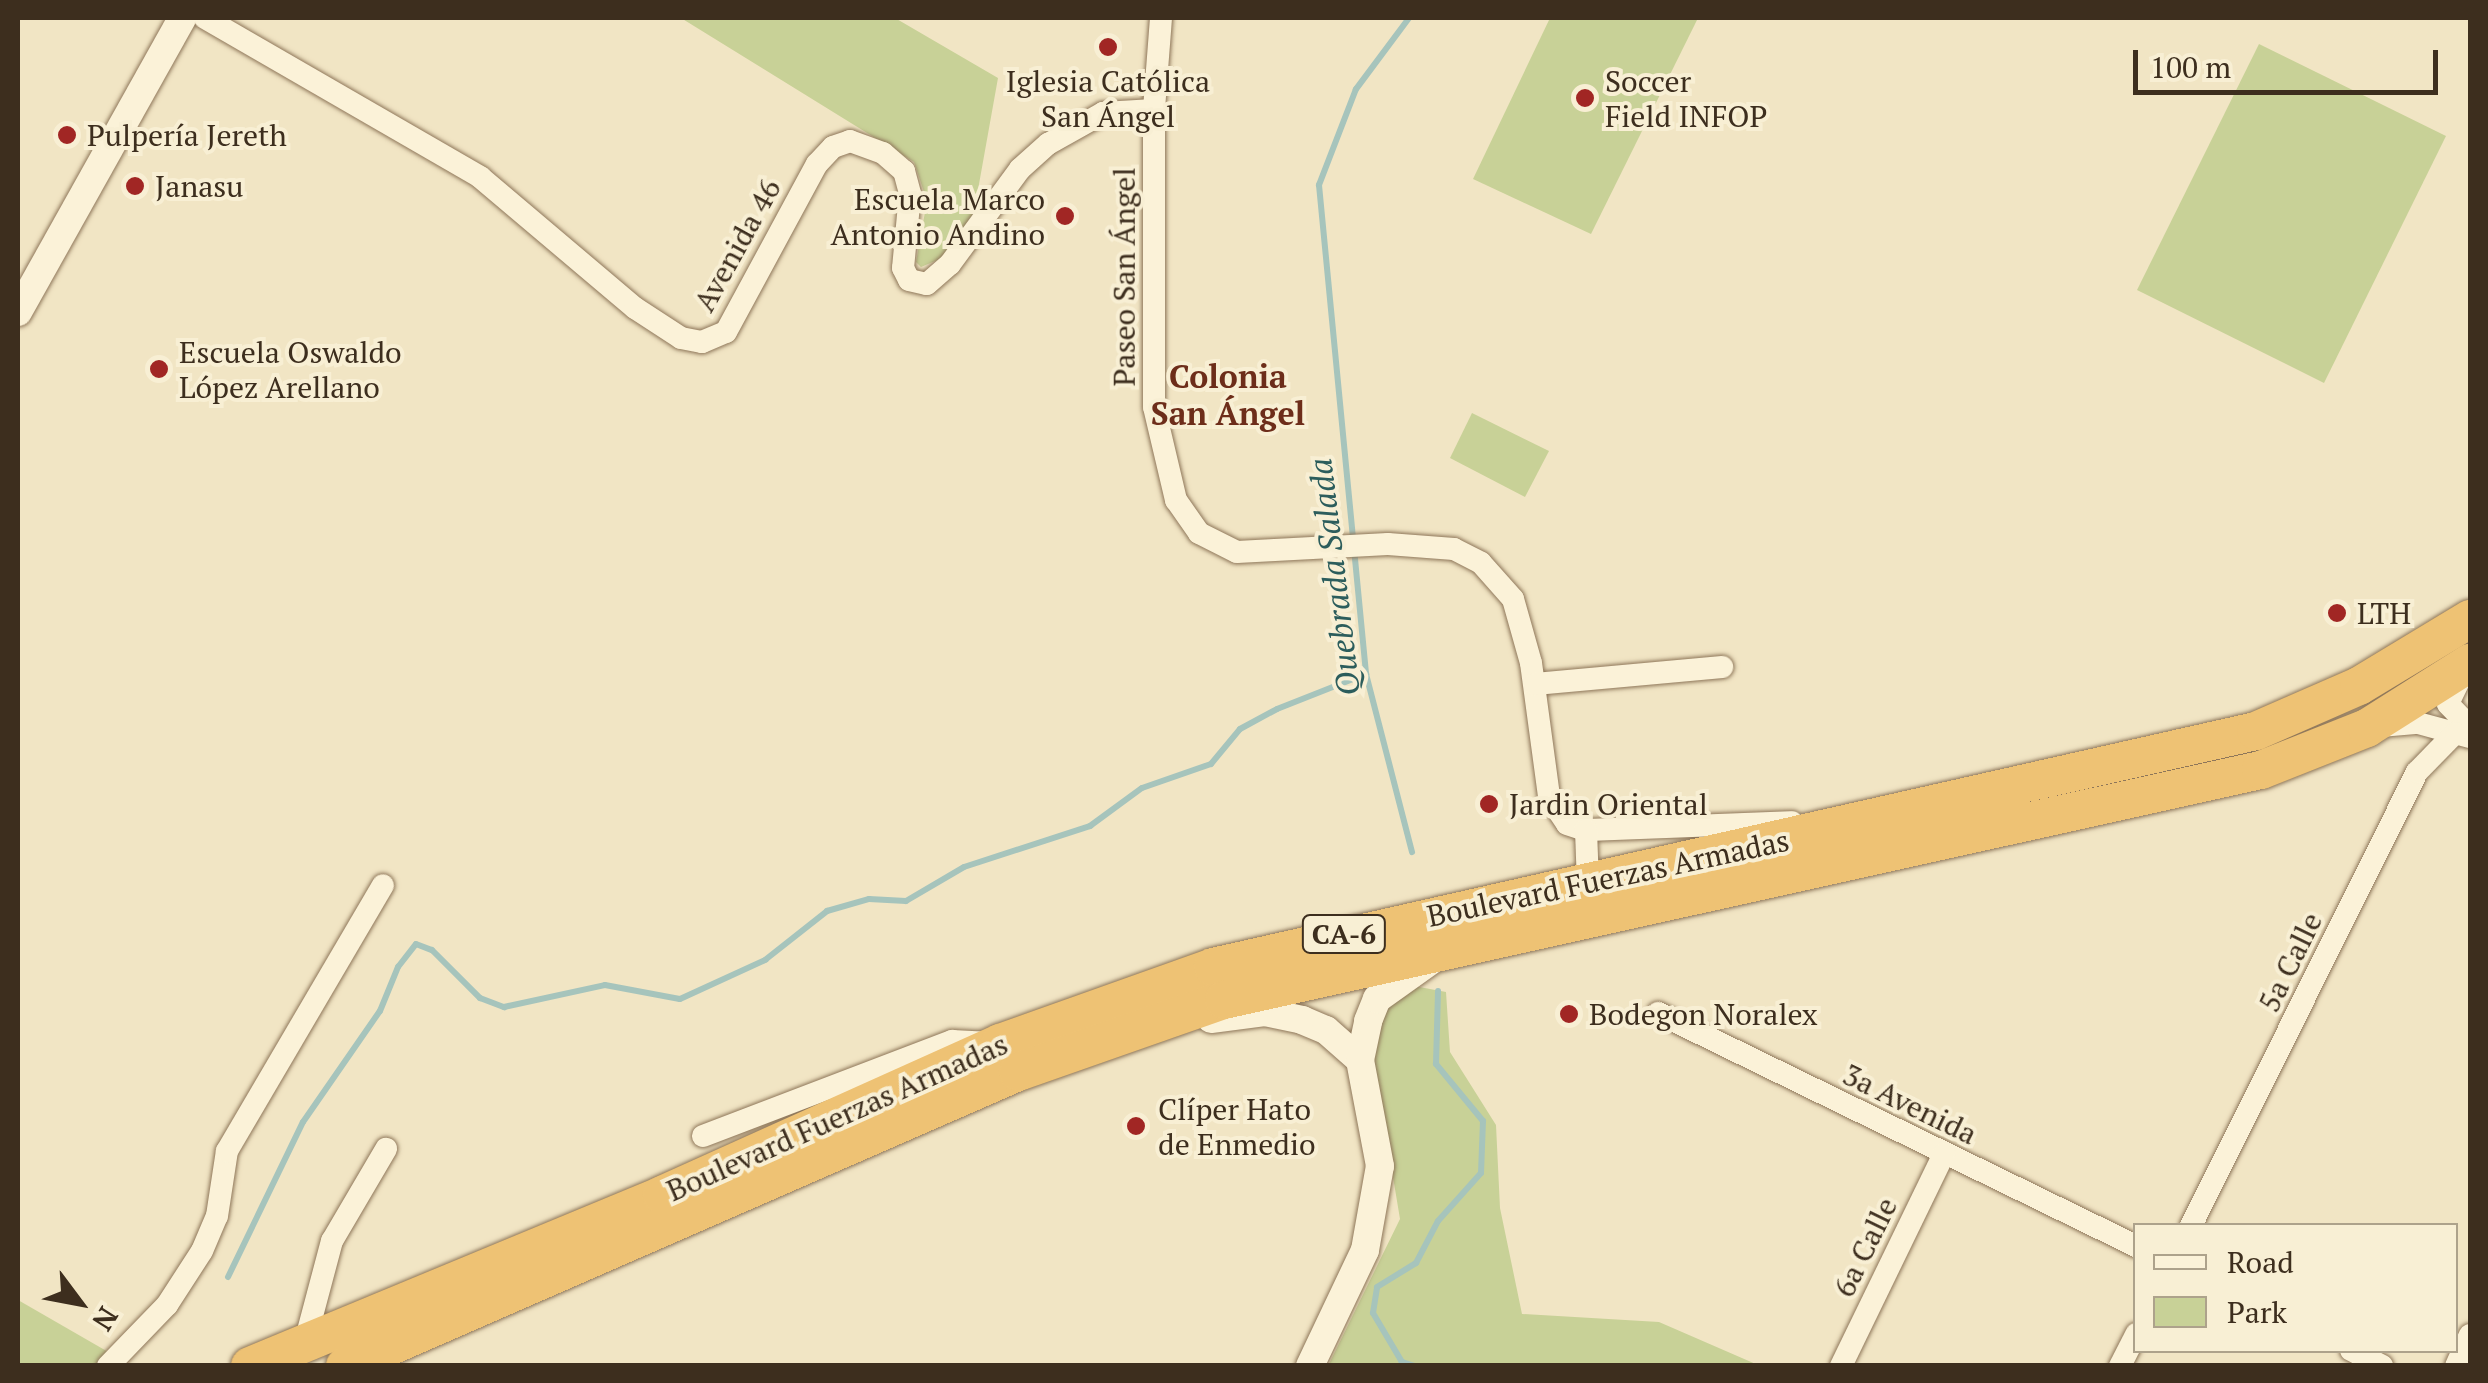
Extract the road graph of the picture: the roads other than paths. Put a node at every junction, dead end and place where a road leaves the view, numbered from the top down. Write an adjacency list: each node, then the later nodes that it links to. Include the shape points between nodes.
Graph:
1 (182, 18): 5 (street)
2 (205, 18): 4 (street, Avenida 46, via 480,177 635,308 681,338 702,342 726,332 832,147 850,141 884,153 904,172 910,194 904,268 909,280 927,284 1048,144 1103,113)
3 (1162, 18): 4 (street, Paseo San Ángel)
4 (1154, 110): 9 (street, Paseo San Ángel, via 1154,408 1176,500 1216,546 1237,552 1388,544 1454,548 1494,575 1512,600)
5 (18, 312)
6 (2470, 618): 12 (highway, Boulevard Fuerzas Armadas / CA-6, via 2359,686 2256,731)
7 (2470, 664): 10 (highway, Boulevard Fuerzas Armadas / CA-6); 11 (street, via 2448,704)
8 (1722, 667): 9 (street)
9 (1535, 684): 13 (street, Paseo San Ángel, via 1549,797 1566,824)
10 (2367, 728): 11 (street, via 2418,723); 16 (highway, Boulevard Fuerzas Armadas / CA-6, via 2210,782)
11 (2465, 732): 24 (street, 5a Calle, via 2417,772)
12 (1870, 820): 13 (street); 14 (highway, Boulevard Fuerzas Armadas / CA-6)
13 (1586, 830): 14 (street)
14 (1588, 884): 19 (highway, Boulevard Fuerzas Armadas / CA-6, via 1284,948)
15 (383, 886): 30 (street, via 228,1151 218,1216 202,1250 167,1305)
16 (1450, 948): 18 (highway, Boulevard Fuerzas Armadas / CA-6, via 1224,1000); 20 (street, via 1378,999)
17 (1658, 1014): 23 (street, 3a Avenida)
18 (1139, 1029): 20 (street, via 1265,1012 1326,1030); 32 (highway, Boulevard Fuerzas Armadas / CA-6, via 1018,1072)
19 (1000, 1043): 21 (street, via 952,1041); 28 (highway, Boulevard Fuerzas Armadas / CA-6)
20 (1360, 1060): 33 (street, via 1380,1166 1365,1250)
21 (704, 1136)
22 (386, 1149): 28 (street, via 332,1241)
23 (1944, 1154): 25 (street, 3a Avenida); 34 (street, 6a Calle)
24 (2192, 1223)
25 (2133, 1245)
26 (2470, 1335): 37 (street)
27 (2133, 1340): 35 (street)
28 (304, 1346): 31 (highway, Boulevard Fuerzas Armadas / CA-6)
29 (2357, 1353): 36 (street)
30 (108, 1366)
31 (250, 1366)
32 (344, 1366)
33 (1310, 1366)
34 (1841, 1366)
35 (2120, 1366)
36 (2382, 1366)
37 (2456, 1366)

